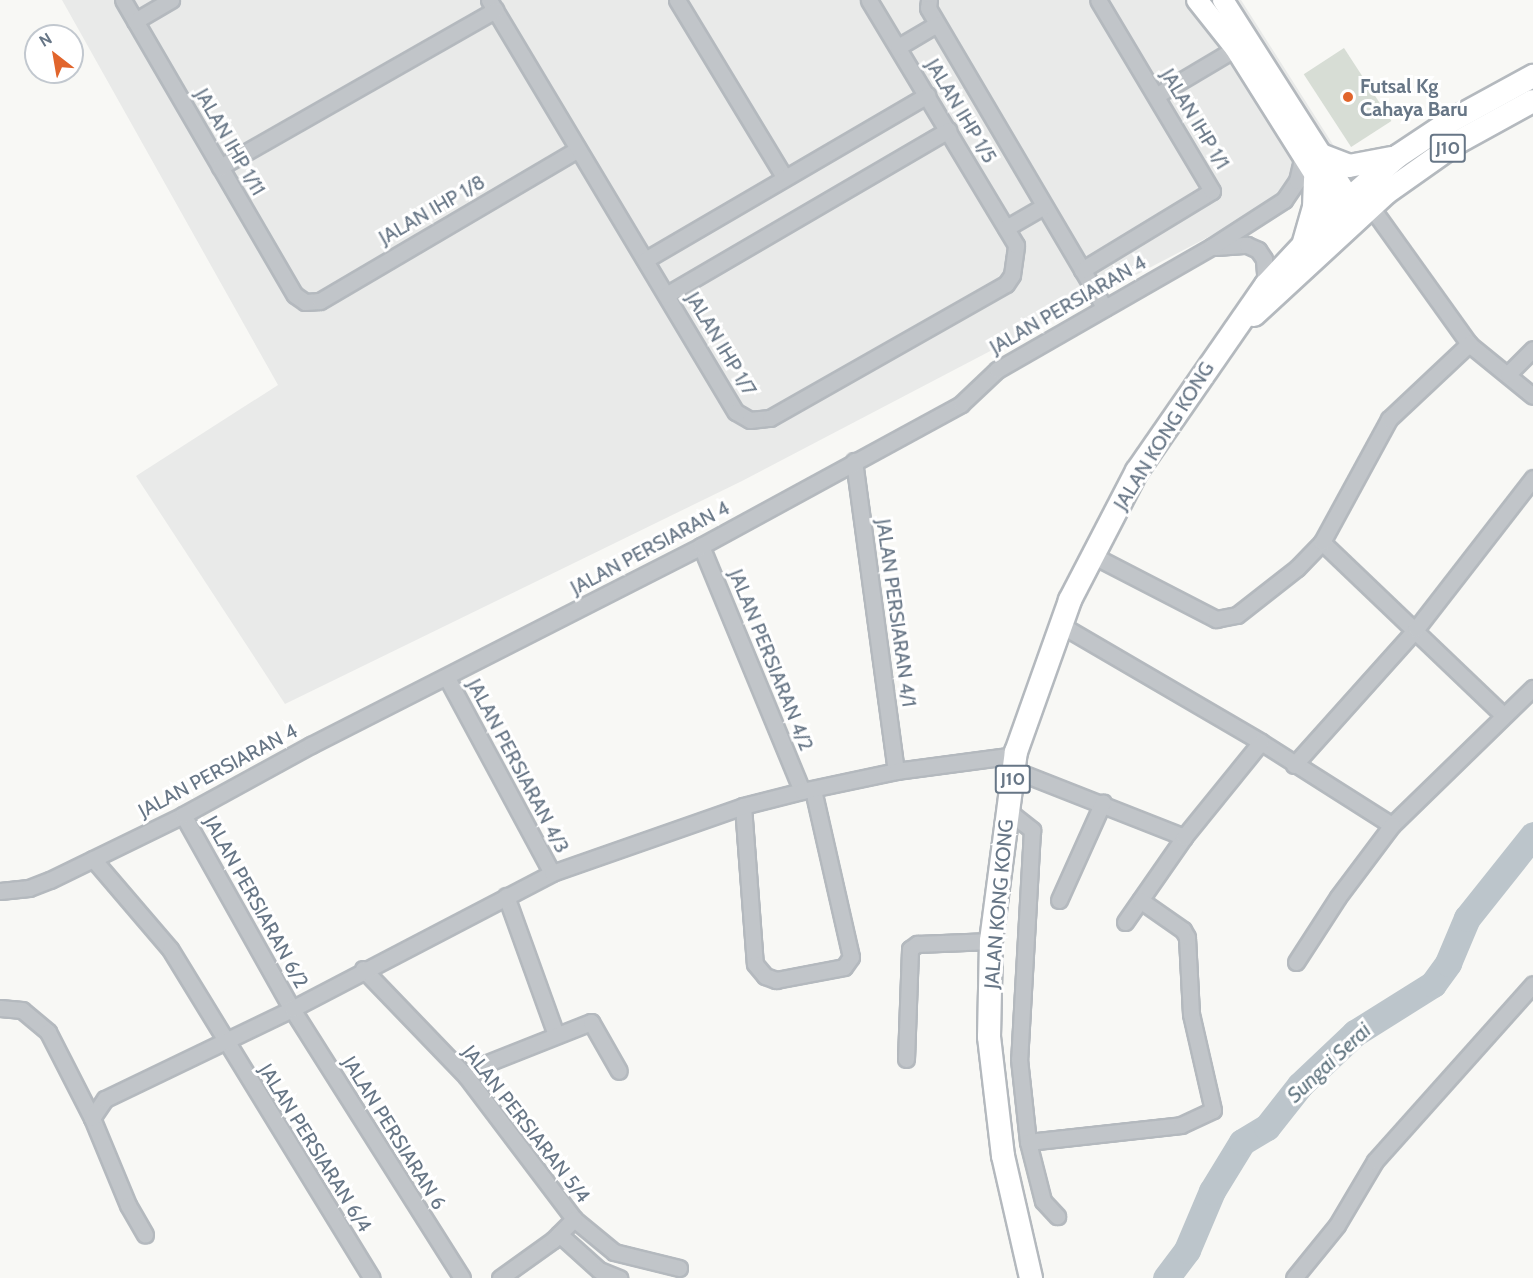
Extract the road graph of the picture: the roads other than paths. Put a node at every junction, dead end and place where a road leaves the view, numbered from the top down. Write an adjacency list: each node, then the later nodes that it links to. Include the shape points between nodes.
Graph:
1 (123, 0): 10 (street, JALAN IHP 1/11)
2 (171, 0): 10 (street)
3 (677, 0): 23 (street)
4 (869, 0): 13 (street, JALAN IHP 1/5)
5 (929, 0): 11 (street, via 928,8)
6 (1098, 0): 16 (street, JALAN IHP 1/1)
7 (1197, 0): 12 (street)
8 (1223, 0): 12 (street)
9 (492, 5): 19 (street, JALAN IHP 1/7); 22 (street)
10 (135, 21): 22 (street, JALAN IHP 1/11)
11 (937, 24): 13 (street); 25 (street)
12 (1242, 45): 16 (street); 21 (street)
13 (897, 47): 15 (street, JALAN IHP 1/5)
14 (1533, 76): 20 (main road, JALAN KONG KONG / J10, via 1449,122)
15 (927, 95): 18 (street, JALAN IHP 1/5); 23 (street)
16 (1157, 95): 32 (street, JALAN IHP 1/1, via 1212,191)
17 (1533, 101): 26 (main road, JALAN KONG KONG / J10, via 1458,142)
18 (948, 130): 27 (street, JALAN IHP 1/5); 34 (street)
19 (578, 149): 31 (street, JALAN IHP 1/7); 35 (street, JALAN IHP 1/8, via 320,300)
20 (1398, 156): 21 (main road, via 1349,166); 26 (main road, JALAN KONG KONG / J10)
21 (1311, 157): 24 (street); 26 (street); 30 (street, JALAN PERSIARAN 4, via 1284,200)
22 (220, 167): 35 (street, JALAN IHP 1/11, via 296,295)
23 (785, 178): 31 (street)
24 (1315, 179): 26 (street); 29 (main road, via 1314,208)
25 (1044, 206): 27 (street); 32 (street)
26 (1353, 212): 29 (main road, JALAN KONG KONG / J10); 37 (main road, JALAN KONG KONG / J10, via 1278,296); 38 (street)
27 (1006, 228): 28 (street, JALAN IHP 1/5)
28 (1016, 245): 34 (street, JALAN IHP 1/7, via 1012,275 1006,284 770,418 750,420 736,412)
29 (1302, 246): 33 (main road, JALAN KONG KONG / J10)
30 (1211, 248): 33 (street, via 1247,244 1258,250 1264,259); 36 (street, JALAN PERSIARAN 4)
31 (645, 260): 34 (street, JALAN IHP 1/7)
32 (1082, 270): 36 (street)
33 (1266, 285): 37 (main road, JALAN KONG KONG / J10)
34 (666, 296)
35 (305, 302)
36 (1105, 308): 42 (street, JALAN PERSIARAN 4, via 997,370 961,404)
37 (1233, 330): 46 (main road, JALAN KONG KONG / J10, via 1137,471)
38 (1469, 344): 40 (street); 44 (street, via 1389,419)
39 (1533, 349): 40 (street)
40 (1508, 374): 41 (street)
41 (1533, 396)
42 (854, 461): 45 (street, JALAN PERSIARAN 4); 55 (street, JALAN PERSIARAN 4/1)
43 (1533, 478): 48 (street)
44 (1323, 542): 46 (street, via 1269,591 1223,620); 48 (street)
45 (701, 546): 49 (street, JALAN PERSIARAN 4); 56 (street, JALAN PERSIARAN 4/2)
46 (1092, 555): 47 (main road, JALAN KONG KONG / J10)
47 (1061, 625): 52 (street); 53 (main road, JALAN KONG KONG / J10)
48 (1416, 629): 51 (street); 54 (street)
49 (447, 678): 60 (street, JALAN PERSIARAN 4, via 311,745); 64 (street, JALAN PERSIARAN 4/3)
50 (1533, 688): 51 (street)
51 (1503, 715): 61 (street)
52 (1261, 742): 54 (street); 62 (street)
53 (1015, 763): 55 (street); 57 (street); 59 (main road, JALAN KONG KONG / J10)
54 (1294, 765): 61 (street)
55 (896, 771): 56 (street)
56 (808, 790): 58 (street); 58 (street, JALAN PERSIARAN 4/2, via 851,957 844,967 776,980 765,976 755,964)
57 (1103, 802): 62 (street); 67 (street)
58 (743, 806): 64 (street)
59 (1008, 811): 70 (main road, JALAN KONG KONG / J10); 82 (street, via 1032,831 1019,1015)
60 (183, 815): 63 (street, JALAN PERSIARAN 4); 75 (street, JALAN PERSIARAN 6/2)
61 (1392, 825): 71 (street, via 1338,897)
62 (1184, 837): 68 (street)
63 (93, 859): 65 (street, JALAN PERSIARAN 4, via 29,888); 77 (street, JALAN PERSIARAN 6/4, via 170,950)
64 (552, 873): 66 (street)
65 (0, 891)
66 (506, 896): 72 (street); 76 (street)
67 (1059, 900)
68 (1140, 900): 69 (street); 82 (street, via 1183,930 1187,937 1191,1014 1213,1110 1180,1125)
69 (1125, 922)
70 (991, 941): 78 (street, via 917,944 910,949); 92 (main road, JALAN KONG KONG / J10, via 991,1049 1004,1156)
71 (1296, 963)
72 (363, 969): 75 (street); 80 (street, JALAN PERSIARAN 5/4)
73 (1533, 984): 93 (street, via 1375,1161 1337,1225)
74 (0, 1008): 81 (street, via 22,1010 48,1032)
75 (292, 1009): 77 (street); 89 (street, JALAN PERSIARAN 6)
76 (556, 1035): 79 (street, via 591,1022); 80 (street)
77 (223, 1041): 81 (street, via 105,1099); 88 (street, JALAN PERSIARAN 6/4)
78 (906, 1059)
79 (619, 1071)
80 (465, 1076): 84 (street, JALAN PERSIARAN 5/4)
81 (92, 1118): 85 (street, via 115,1178)
82 (1028, 1142): 83 (street, via 1043,1201)
83 (1057, 1216)
84 (574, 1219): 86 (street); 87 (street, JALAN PERSIARAN 5/4, via 614,1252)
85 (145, 1234)
86 (559, 1234): 90 (street); 91 (street, via 599,1270)
87 (679, 1268)
88 (372, 1278)
89 (462, 1278)
90 (500, 1278)
91 (619, 1278)
92 (1031, 1278)
93 (1294, 1278)

